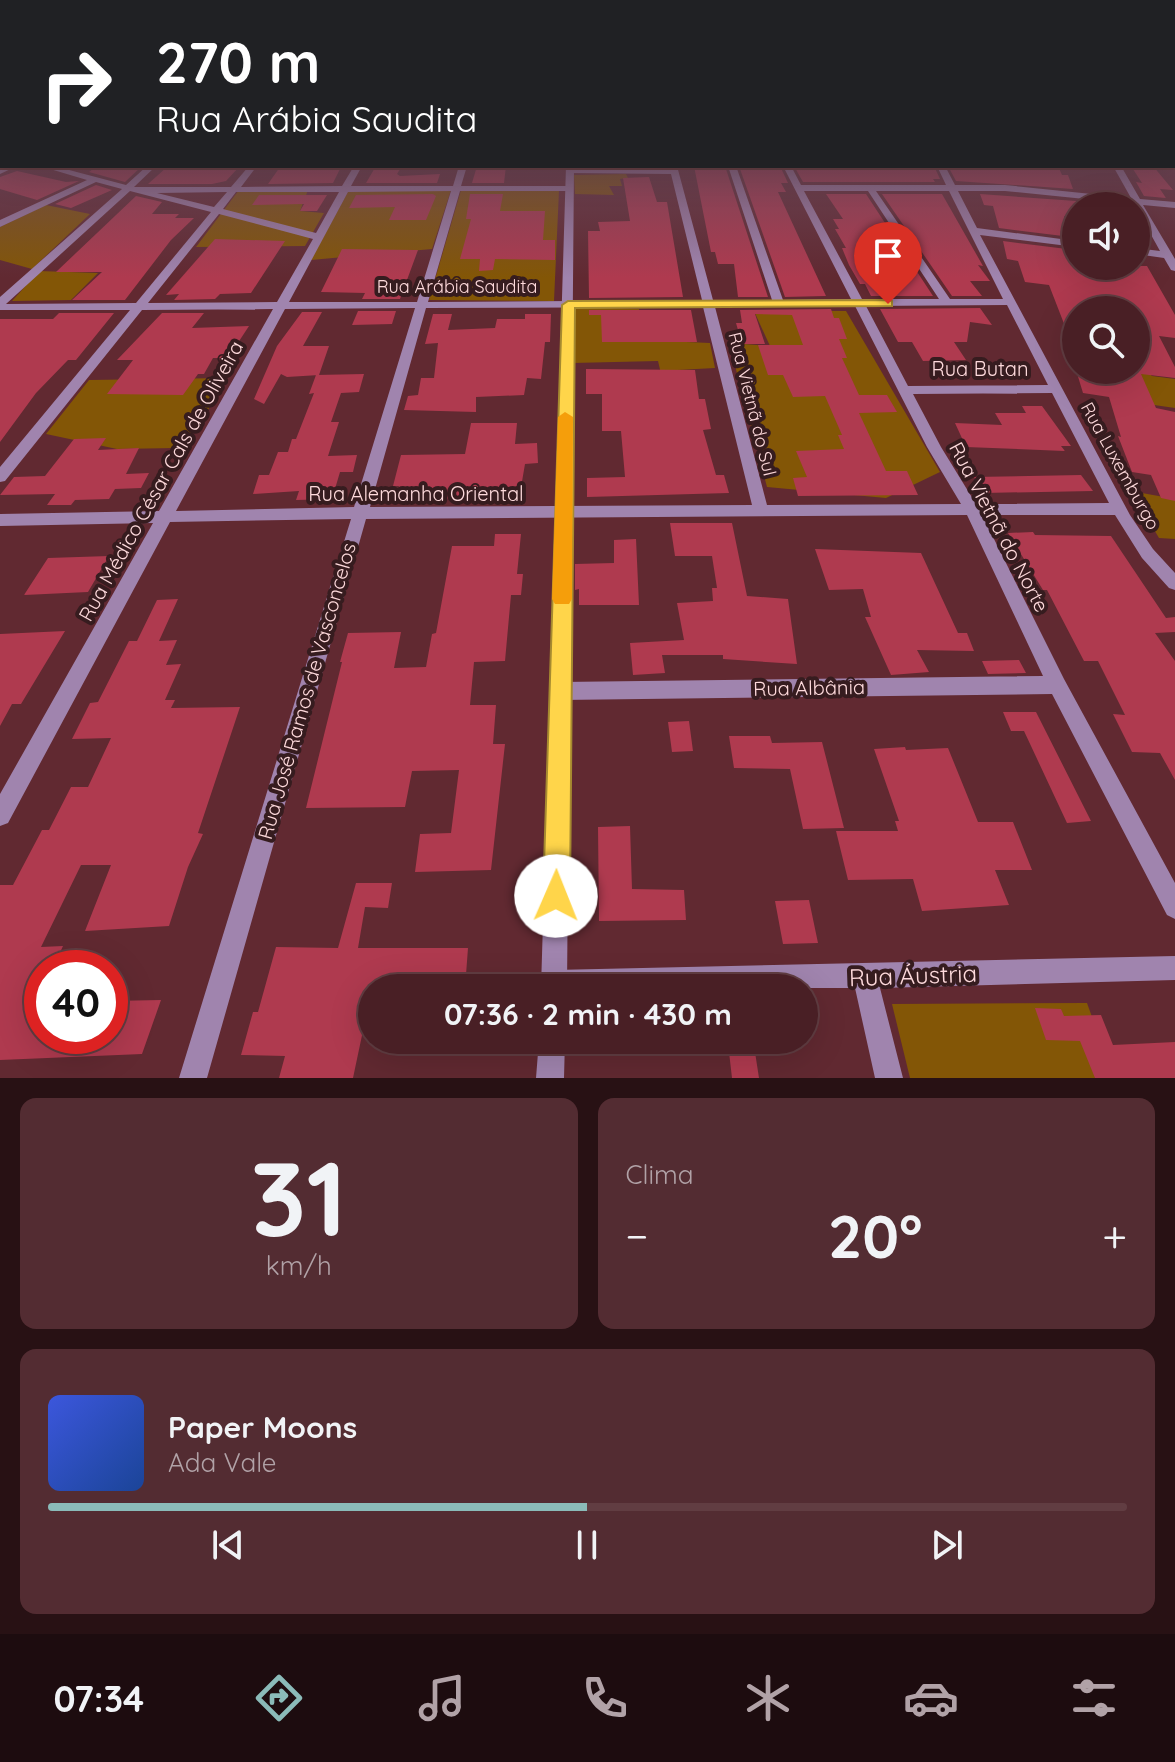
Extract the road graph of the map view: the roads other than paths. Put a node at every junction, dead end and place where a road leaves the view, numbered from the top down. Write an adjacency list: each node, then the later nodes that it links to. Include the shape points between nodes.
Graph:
1 (89, 177): 12 (street)
2 (143, 177): 19 (street)
3 (244, 177): 15 (street)
4 (352, 177): 16 (street, Rua Médico César Cals de Oliveira)
5 (460, 177): 17 (street, Rua José Ramos de Vasconcelos)
6 (550, 177): 17 (street)
7 (570, 177): 40 (street)
8 (676, 177): 41 (street, Rua Vietnã do Sul)
9 (736, 177): 34 (street)
10 (793, 177): 18 (street, Rua Vietnã do Norte)
11 (947, 177): 14 (street, Rua Luxemburgo)
12 (96, 179): 19 (street); 25 (street)
13 (869, 186): 14 (street); 18 (street); 32 (street)
14 (951, 186): 20 (street); 26 (street, Rua Luxemburgo)
15 (235, 188): 16 (street); 19 (street); 23 (street)
16 (346, 188): 17 (street); 27 (street, Rua Médico César Cals de Oliveira)
17 (458, 188): 39 (street, Rua José Ramos de Vasconcelos)
18 (798, 188): 35 (street, Rua Vietnã do Norte)
19 (133, 189): 23 (street); 36 (street)
20 (1062, 192)
21 (1150, 202): 22 (street)
22 (1175, 205)
23 (217, 211): 27 (street); 37 (street)
24 (1150, 223): 30 (street)
25 (0, 224)
26 (975, 231): 28 (street); 33 (street, Rua Luxemburgo)
27 (318, 237): 38 (street, Rua Médico César Cals de Oliveira)
28 (1062, 242)
29 (1150, 253): 30 (street)
30 (1168, 255): 31 (street)
31 (1175, 268)
32 (947, 302): 33 (street, Rua Arábia Saudita); 35 (street, Rua Arábia Saudita)
33 (1009, 302): 42 (street, Rua Luxemburgo)
34 (779, 304): 35 (street, Rua Arábia Saudita); 41 (street, Rua Arábia Saudita)
35 (859, 304): 43 (street, Rua Vietnã do Norte)
36 (0, 305): 37 (street, Rua Arábia Saudita)
37 (143, 305): 38 (street, Rua Arábia Saudita); 44 (street)
38 (280, 305): 39 (street, Rua Arábia Saudita); 50 (street, Rua Médico César Cals de Oliveira)
39 (422, 305): 40 (street, Rua Arábia Saudita); 48 (street, Rua José Ramos de Vasconcelos)
40 (568, 305): 41 (street, Rua Arábia Saudita); 49 (street)
41 (709, 305): 47 (street, Rua Vietnã do Sul)
42 (1057, 389): 43 (street, Rua Butan); 46 (street, Rua Luxemburgo)
43 (904, 390): 45 (street, Rua Vietnã do Norte)
44 (0, 477)
45 (971, 508): 46 (street, Rua Alemanha Oriental); 47 (street, Rua Alemanha Oriental); 53 (street, Rua Vietnã do Norte)
46 (1121, 509): 52 (street, Rua Luxemburgo, via 1158,570)
47 (761, 511): 49 (street, Rua Alemanha Oriental)
48 (360, 513): 49 (street, Rua Alemanha Oriental); 50 (street, Rua Alemanha Oriental); 62 (street, Rua José Ramos de Vasconcelos)
49 (564, 514): 54 (street)
50 (164, 519): 51 (street, Rua Alemanha Oriental); 55 (street, Rua Médico César Cals de Oliveira)
51 (0, 520)
52 (1175, 583)
53 (1057, 685): 54 (street, Rua Albânia); 56 (street, Rua Vietnã do Norte)
54 (561, 691): 58 (street)
55 (0, 815)
56 (1175, 907)
57 (1175, 968): 59 (street, Rua Áustria)
58 (554, 974)
59 (865, 978): 60 (street, Rua Áustria); 64 (street)
60 (818, 979)
61 (551, 1054): 63 (street)
62 (193, 1078)
63 (550, 1078)
64 (889, 1078)

